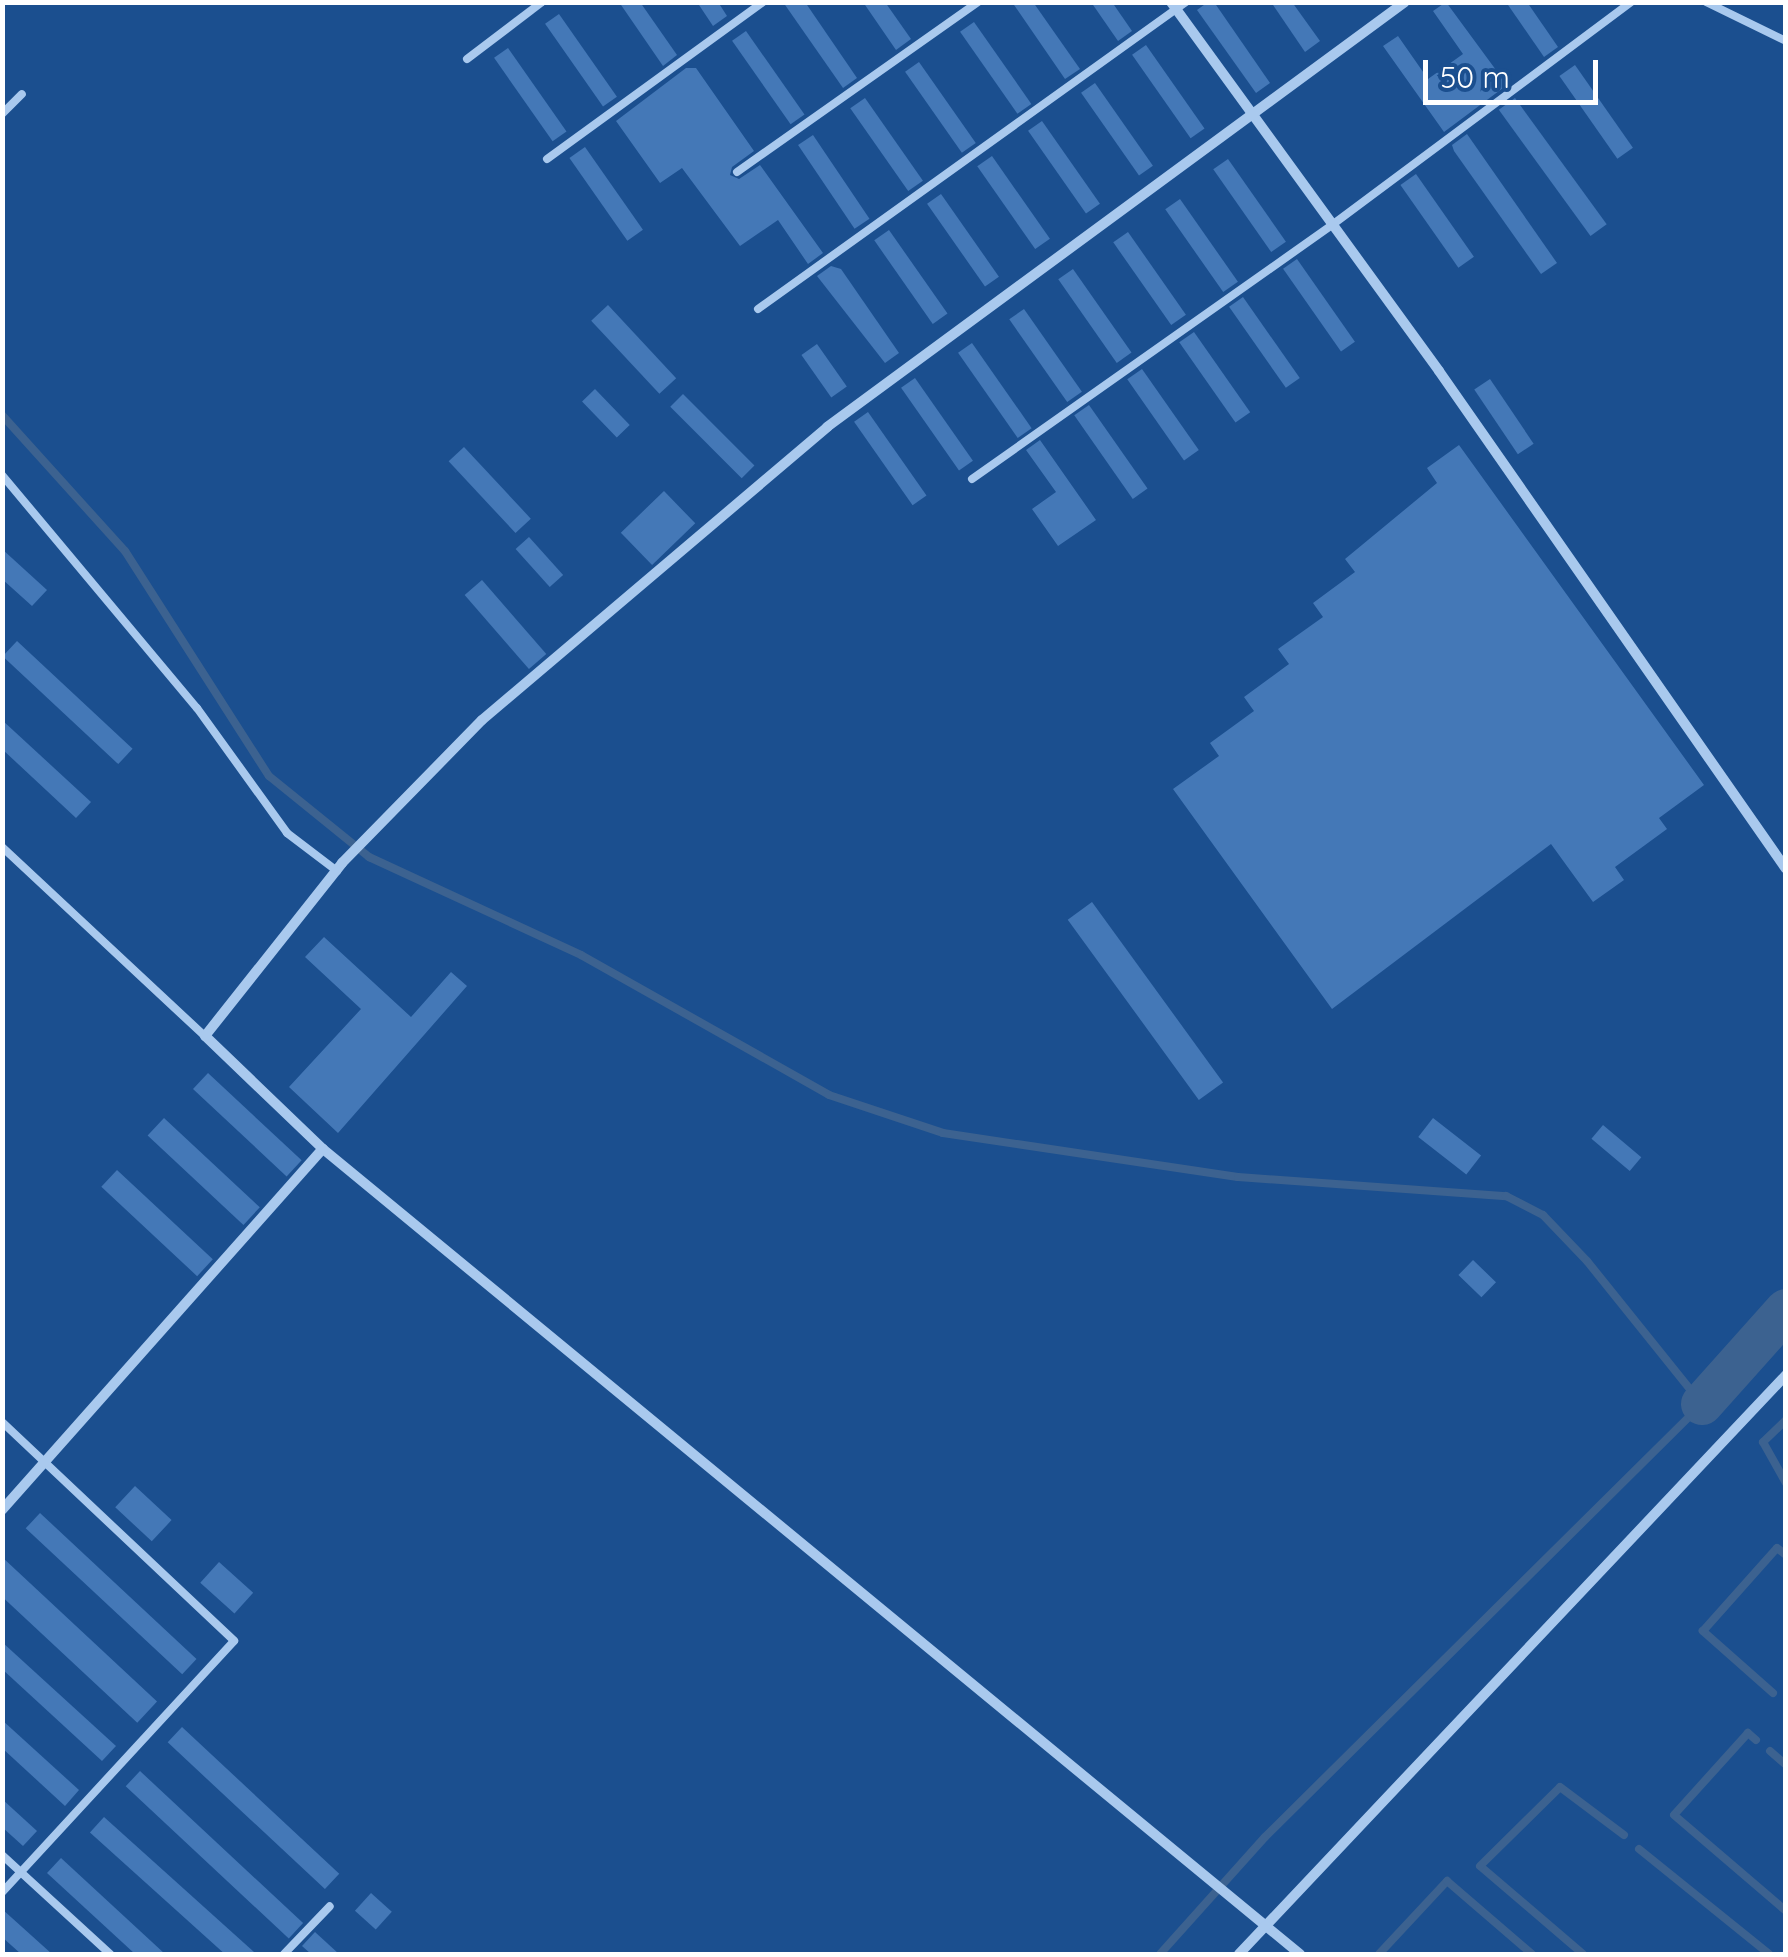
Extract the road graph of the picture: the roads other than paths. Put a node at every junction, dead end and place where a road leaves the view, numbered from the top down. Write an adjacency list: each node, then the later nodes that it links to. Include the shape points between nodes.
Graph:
1 (542, 2): 9 (lane)
2 (764, 2): 13 (lane)
3 (978, 2): 14 (lane)
4 (1405, 2): 12 (street)
5 (1631, 2): 15 (lane)
6 (1706, 2): 8 (lane)
7 (1178, 5): 12 (street); 16 (lane)
8 (1786, 40)
9 (466, 59)
10 (22, 94): 11 (lane)
11 (2, 114)
12 (1252, 114): 15 (street); 20 (street, via 827,426 482,720)
13 (548, 159)
14 (737, 172)
15 (1332, 225): 18 (lane); 21 (street)
16 (758, 310)
17 (2, 475): 20 (lane, via 198,708 287,833)
18 (972, 479)
19 (2, 847): 22 (lane)
20 (340, 867): 22 (street)
21 (1786, 870)
22 (205, 1036): 23 (street)
23 (323, 1149): 26 (street, via 80,1416); 31 (street)
24 (1786, 1375): 31 (street)
25 (2, 1422): 26 (lane)
26 (46, 1464): 27 (street); 29 (lane, via 234,1641)
27 (2, 1510)
28 (2, 1855): 32 (lane)
29 (2, 1892)
30 (330, 1906): 33 (lane)
31 (1265, 1928): 34 (street); 35 (street)
32 (110, 1954)
33 (284, 1954)
34 (1239, 1954)
35 (1300, 1954)

